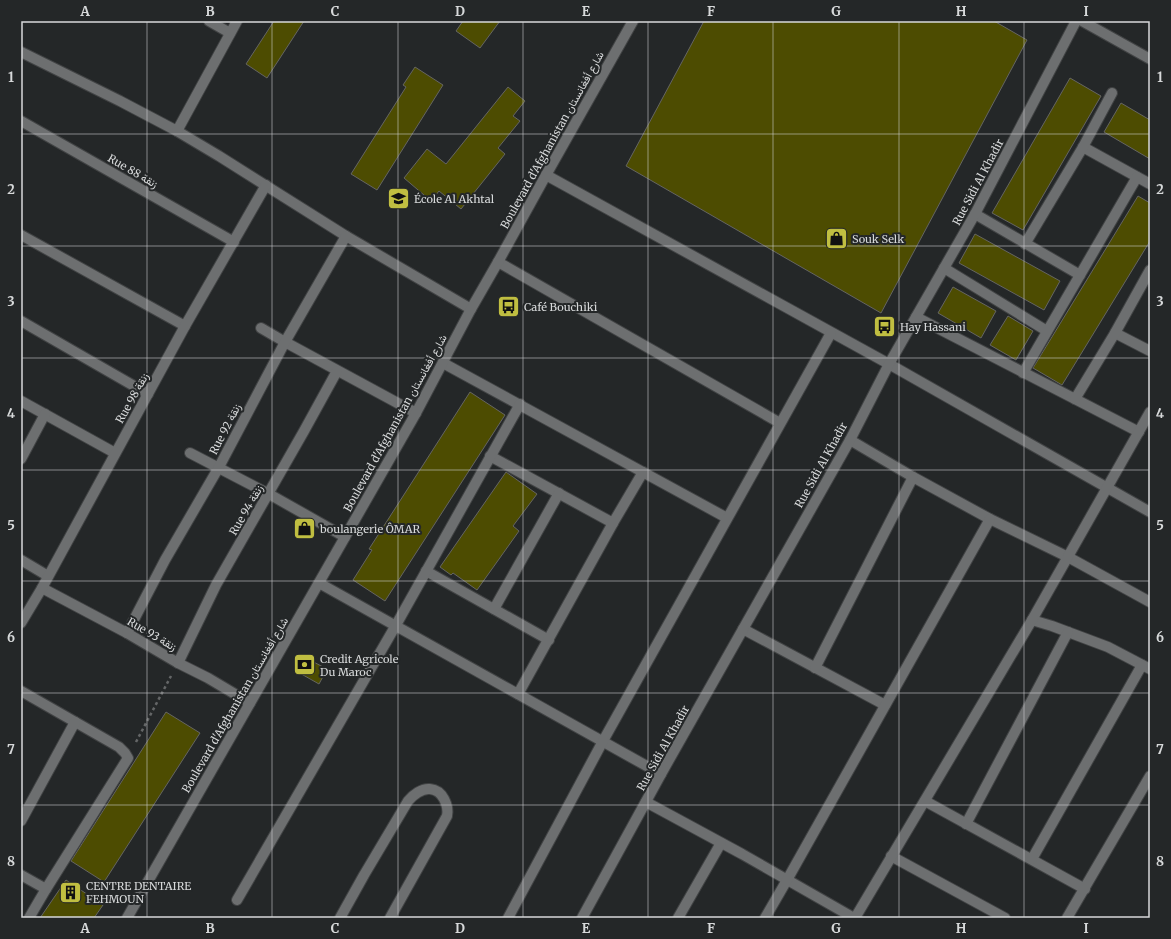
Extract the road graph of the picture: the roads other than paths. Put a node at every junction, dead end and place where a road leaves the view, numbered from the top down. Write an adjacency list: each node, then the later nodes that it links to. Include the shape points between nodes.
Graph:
1 (209, 21): 6 (street)
2 (237, 21): 6 (street)
3 (633, 21): 13 (street, Boulevard d'Afghanistan شارع أفغانستان)
4 (1076, 21): 17 (street, Rue Sidi Al Khadir)
5 (1082, 21): 8 (street)
6 (230, 33): 11 (street)
7 (21, 52): 11 (street)
8 (1150, 59)
9 (1112, 93): 12 (street)
10 (21, 121): 20 (street, Rue 88 زنقة)
11 (177, 131): 16 (street)
12 (1083, 147): 14 (street); 21 (street)
13 (546, 175): 22 (street, Boulevard d'Afghanistan شارع أفغانستان); 33 (street)
14 (1138, 177): 15 (street); 25 (street)
15 (1150, 184)
16 (266, 185): 19 (street); 20 (street, Rue 98 زنقة)
17 (975, 214): 21 (street); 23 (street, Rue Sidi Al Khadir)
18 (21, 235): 30 (street)
19 (346, 236): 27 (street); 35 (street, Rue 92 زنقة)
20 (234, 242): 30 (street, Rue 98 زنقة)
21 (1025, 244): 25 (street)
22 (498, 262): 27 (street, Boulevard d'Afghanistan شارع أفغانستان); 48 (street)
23 (944, 268): 28 (street, Rue Sidi Al Khadir); 32 (street)
24 (1150, 270): 26 (street)
25 (1080, 275): 32 (street)
26 (1146, 287): 34 (street)
27 (471, 309): 37 (street, Boulevard d'Afghanistan شارع أفغانستان)
28 (916, 317): 38 (street, Rue Sidi Al Khadir); 40 (street)
29 (21, 321): 41 (street)
30 (185, 326): 41 (street, Rue 98 زنقة)
31 (261, 328): 35 (street)
32 (1047, 331): 40 (street)
33 (831, 333): 38 (street); 48 (street)
34 (1115, 333): 36 (street); 42 (street)
35 (285, 342): 39 (street); 55 (street, Rue 92 زنقة)
36 (1150, 351)
37 (443, 363): 44 (street); 46 (street, Boulevard d'Afghanistan شارع أفغانستان)
38 (889, 364): 50 (street, Rue Sidi Al Khadir); 58 (street)
39 (337, 371): 46 (street); 60 (street, Rue 94 زنقة)
40 (1023, 373): 42 (street)
41 (148, 394): 51 (street, Rue 98 زنقة)
42 (1075, 399): 49 (street)
43 (21, 401): 47 (street)
44 (520, 404): 53 (street); 56 (street)
45 (1150, 412): 49 (street)
46 (416, 413): 65 (street, Boulevard d'Afghanistan شارع أفغانستان)
47 (45, 414): 51 (street); 54 (street)
48 (780, 423): 62 (street)
49 (1139, 432): 58 (street)
50 (850, 440): 57 (street); 77 (street, Rue Sidi Al Khadir)
51 (116, 453): 69 (street, Rue 98 زنقة)
52 (190, 453): 55 (street)
53 (490, 456): 59 (street); 68 (street)
54 (21, 459)
55 (219, 467): 60 (street); 79 (street, Rue 92 زنقة, via 165,560)
56 (643, 472): 62 (street); 64 (street)
57 (913, 477): 63 (street); 83 (street)
58 (1107, 488): 61 (street); 66 (street)
59 (559, 493): 64 (street); 73 (street)
60 (269, 494): 65 (street); 81 (street, Rue 94 زنقة, via 216,585)
61 (1150, 512)
62 (727, 518): 89 (street)
63 (990, 518): 66 (street); 87 (street)
64 (613, 523): 80 (street)
65 (344, 538): 70 (street, Boulevard d'Afghanistan شارع أفغانستان)
66 (1068, 557): 72 (street); 74 (street)
67 (21, 560): 69 (street)
68 (426, 571): 73 (street); 76 (street)
69 (48, 576): 71 (street, Rue 98 زنقة)
70 (319, 583): 76 (street); 86 (street, Boulevard d'Afghanistan شارع أفغانستان)
71 (42, 588): 75 (street, Rue 98 زنقة); 79 (street, Rue 93 زنقة)
72 (1150, 602)
73 (494, 609): 80 (street)
74 (1032, 620): 78 (street); 92 (street)
75 (21, 623)
76 (396, 625): 85 (street); 103 (street)
77 (743, 629): 83 (street); 90 (street, Rue Sidi Al Khadir)
78 (1068, 632): 82 (street); 95 (street)
79 (127, 633): 81 (street, Rue 93 زنقة)
80 (549, 640): 85 (street)
81 (178, 663): 86 (street, Rue 93 زنقة)
82 (1146, 667): 98 (street)
83 (815, 668): 87 (street)
84 (21, 691): 88 (street)
85 (518, 694): 89 (street)
86 (250, 703): 105 (street, Boulevard d'Afghanistan شارع أفغانستان)
87 (885, 705): 100 (street)
88 (75, 722): 94 (street); 101 (street, via 119,747 128,758)
89 (603, 741): 90 (street); 108 (street)
90 (661, 774): 93 (street, Rue Sidi Al Khadir)
91 (1150, 776): 102 (street)
92 (925, 800): 95 (street); 97 (street)
93 (646, 802): 96 (street); 109 (street, Rue Sidi Al Khadir)
94 (21, 821)
95 (966, 824): 98 (street)
96 (721, 843): 100 (street); 110 (street)
97 (892, 856): 112 (street); 113 (street)
98 (1032, 859): 102 (street)
99 (21, 875): 101 (street)
100 (787, 880): 111 (street); 112 (street)
101 (46, 889): 104 (street)
102 (1085, 889): 114 (street)
103 (237, 900)
104 (29, 918)
105 (127, 918)
106 (340, 918): 107 (street, via 408,801 415,794 431,789 443,797 447,805 447,816)
107 (390, 918)
108 (508, 918)
109 (582, 918)
110 (678, 918)
111 (765, 918)
112 (855, 918)
113 (1005, 918)
114 (1068, 918)

